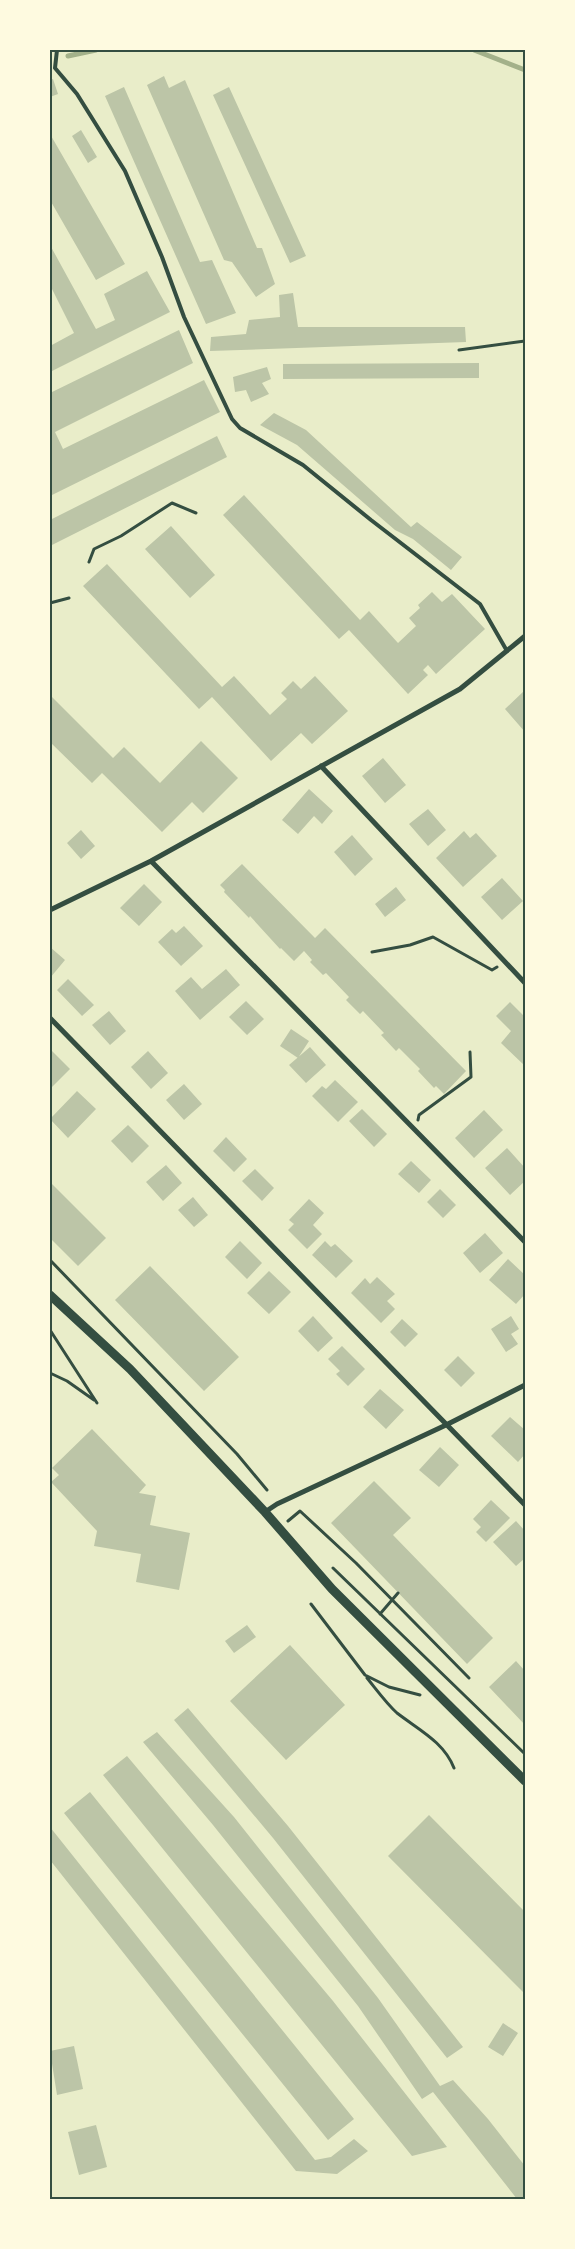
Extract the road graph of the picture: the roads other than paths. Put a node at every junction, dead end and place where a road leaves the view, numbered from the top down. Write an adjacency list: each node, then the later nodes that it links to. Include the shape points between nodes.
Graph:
1 (57, 50): 3 (lane, via 55,68 77,94 125,170 184,317 232,419 240,428 303,465 480,604)
2 (525, 636): 3 (street)
3 (507, 651): 4 (street, via 460,689)
4 (321, 766): 5 (street); 7 (street)
5 (152, 861): 6 (street); 9 (street)
6 (50, 910)
7 (525, 982)
8 (50, 1018): 12 (street)
9 (525, 1242)
10 (50, 1295): 14 (street, via 130,1369)
11 (525, 1385): 12 (street)
12 (446, 1426): 13 (street); 14 (street, via 276,1504)
13 (525, 1505)
14 (265, 1512): 15 (street, via 332,1589)
15 (525, 1780)

